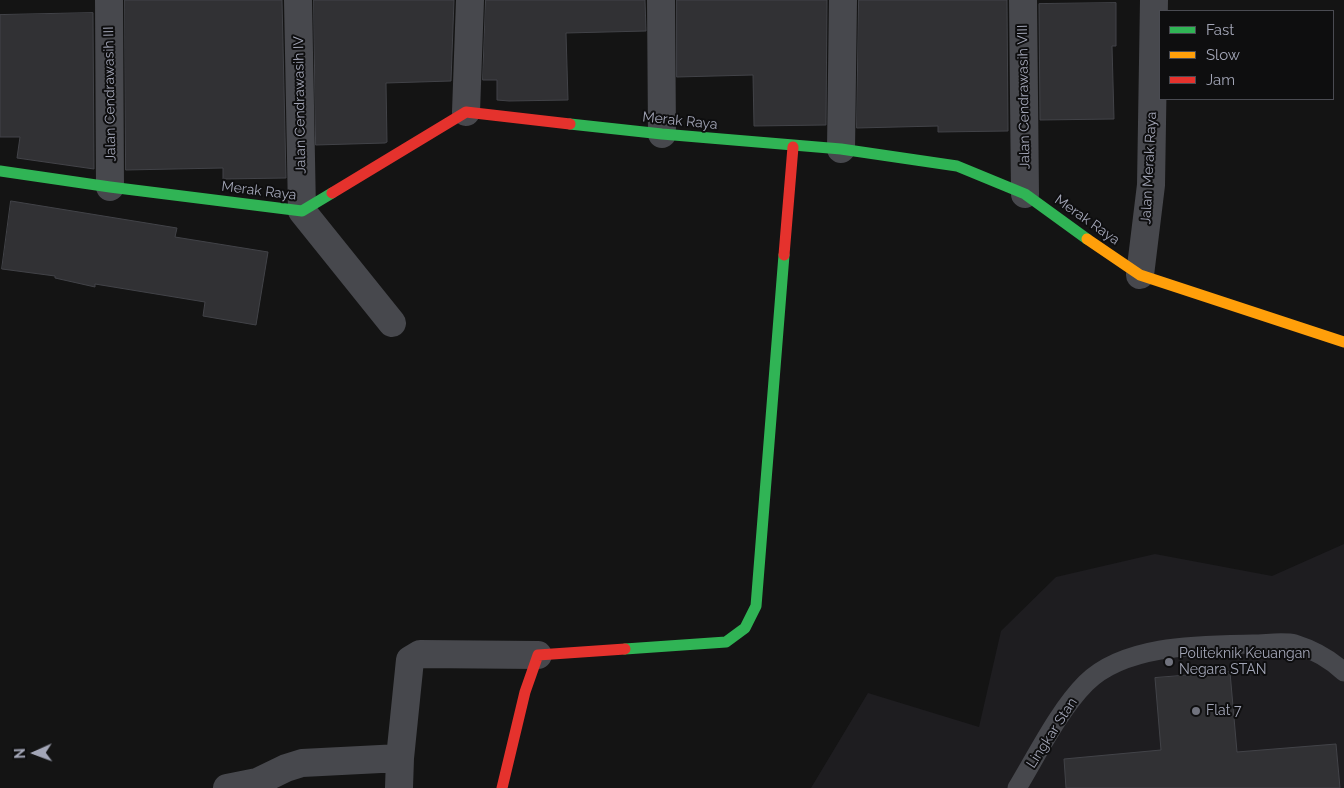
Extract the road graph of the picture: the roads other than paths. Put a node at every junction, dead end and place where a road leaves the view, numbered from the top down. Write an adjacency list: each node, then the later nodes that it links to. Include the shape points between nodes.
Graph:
1 (109, 0): 13 (street, Jalan Cendrawasih III)
2 (298, 0): 15 (street, Jalan Cendrawasih IV)
3 (470, 0): 8 (street)
4 (662, 0): 9 (street)
5 (842, 0): 11 (street)
6 (1023, 0): 14 (street, Jalan Cendrawasih VIII)
7 (1154, 0): 16 (street, Jalan Merak Raya, via 1151,185)
8 (466, 112): 9 (street, Merak Raya); 15 (street, Merak Raya)
9 (662, 134): 10 (street, Merak Raya)
10 (793, 147): 11 (street, Merak Raya); 19 (street, via 756,606 748,626 726,642)
11 (841, 150): 14 (street, Merak Raya, via 957,166)
12 (0, 172): 13 (street, Merak Raya)
13 (110, 187): 15 (street, Merak Raya)
14 (1026, 194): 16 (street, Merak Raya)
15 (302, 211): 17 (street)
16 (1140, 275): 18 (street, Merak Raya)
17 (392, 323)
18 (1344, 342)
19 (538, 655): 21 (street, via 420,654 410,660); 24 (street, via 525,692)
20 (1344, 672): 25 (lane, Lingkar Stan, via 1329,659 1294,644 1161,650 1115,663 1087,682 1067,707)
21 (400, 758): 22 (street, via 302,763 257,782); 23 (street)
22 (227, 788)
23 (399, 788)
24 (502, 788)
25 (1017, 788)

